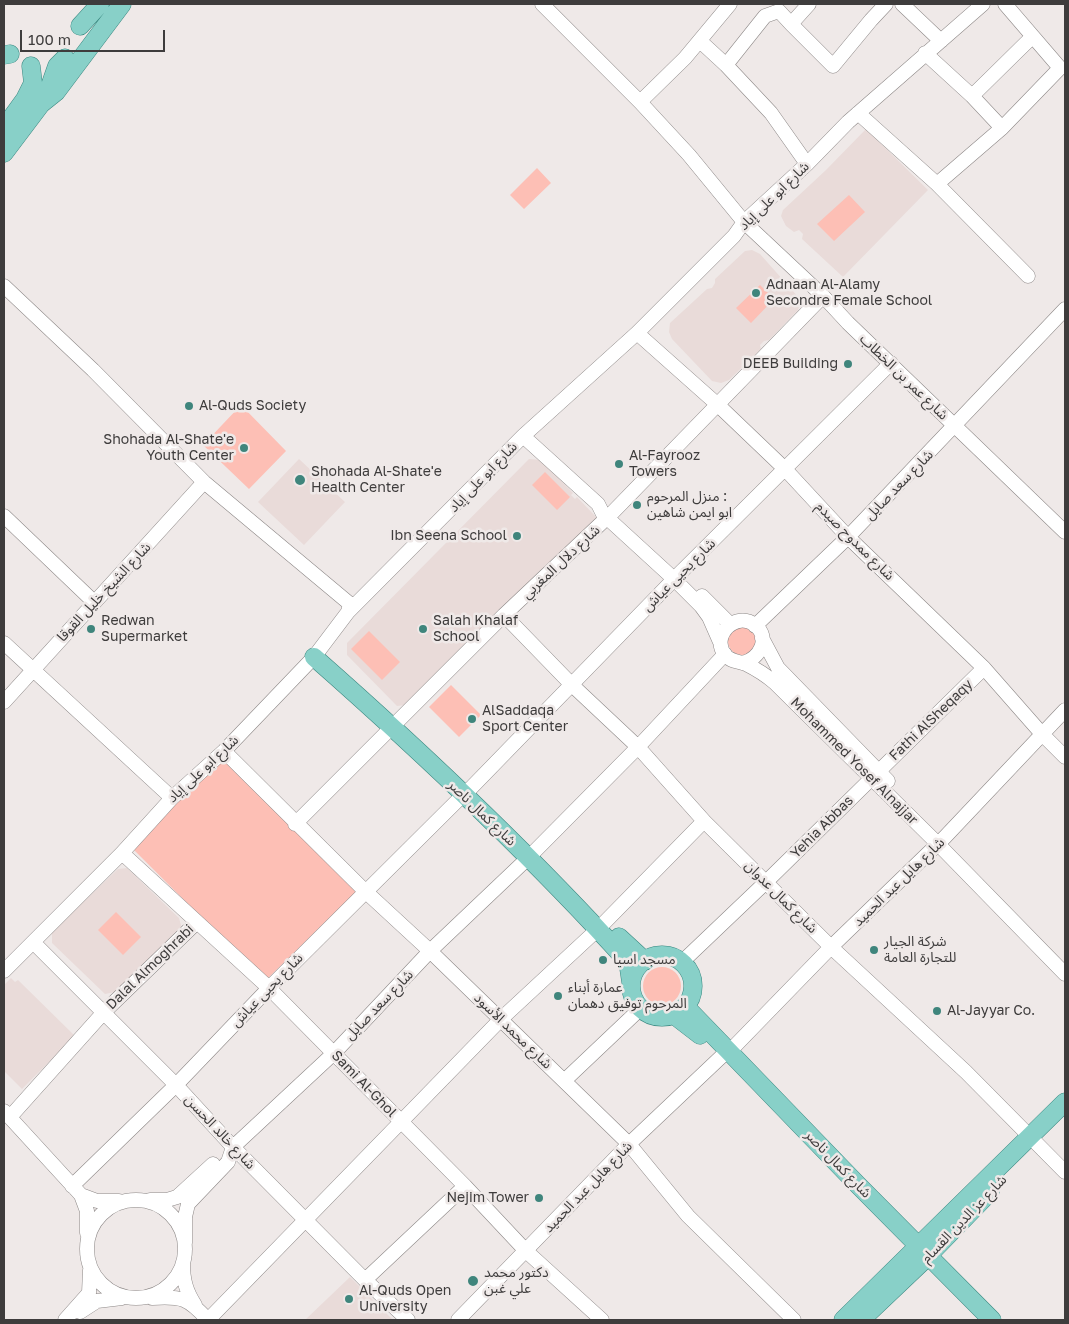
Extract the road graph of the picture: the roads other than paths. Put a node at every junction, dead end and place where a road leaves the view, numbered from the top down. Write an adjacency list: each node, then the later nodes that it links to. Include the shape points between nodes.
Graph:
1 (100, 4): 11 (main road)
2 (122, 4): 21 (main road, via 56,92)
3 (542, 4): 20 (street, شارع عمر بن الخطاب)
4 (730, 4): 13 (street)
5 (809, 4): 10 (street)
6 (886, 4): 10 (street, via 833,66)
7 (902, 4): 14 (street)
8 (983, 4): 14 (street, شارع ابو على إياد)
9 (1005, 4): 12 (street)
10 (791, 24): 17 (street, via 779,11 765,16)
11 (80, 26)
12 (1032, 36): 19 (street); 24 (street, via 1060,68)
13 (700, 41): 17 (street); 20 (street)
14 (942, 41): 15 (street, شارع ابو على إياد)
15 (925, 53): 19 (street); 22 (street, شارع ابو على إياد)
16 (65, 58): 21 (main road, via 57,66)
17 (726, 65): 26 (street, via 770,113)
18 (31, 66): 23 (main road, via 33,83)
19 (972, 96): 24 (street)
20 (640, 102): 28 (street, شارع عمر بن الخطاب)
21 (41, 104): 25 (main road)
22 (858, 113): 26 (street, شارع ابو على إياد); 27 (street)
23 (4, 128)
24 (1002, 128): 27 (street)
25 (4, 154)
26 (807, 164): 28 (street, شارع ابو على إياد)
27 (938, 184): 29 (street)
28 (744, 222): 31 (street, شارع عمر بن الخطاب); 33 (street, شارع ابو على إياد, via 734,236)
29 (1028, 276)
30 (4, 286): 39 (street)
31 (823, 296): 34 (street, شارع عمر بن الخطاب); 35 (street, شارع دلال المغربي)
32 (1065, 309): 36 (street, شارع سعد صايل)
33 (637, 333): 35 (street, شارع ممدوح صيدم); 37 (street, شارع ابو على إياد)
34 (891, 363): 36 (street, شارع عمر بن الخطاب); 38 (street, شارع يحيى عياش)
35 (718, 405): 38 (street, شارع ممدوح صيدم); 40 (street, شارع دلال المغربي)
36 (955, 426): 42 (street, شارع عمر بن الخطاب); 43 (street, شارع سعد صايل)
37 (523, 436): 40 (street, via 598,504 603,514); 46 (street, شارع ابو على إياد)
38 (785, 469): 43 (street, شارع ممدوح صيدم); 44 (street, شارع يحيى عياش)
39 (204, 482): 45 (street, شارع الشيخ خليل القوقا); 46 (street, via 350,604)
40 (611, 515): 44 (street); 47 (street, شارع دلال المغربي)
41 (4, 516): 45 (street)
42 (1065, 532)
43 (848, 537): 49 (street, شارع سعد صايل); 54 (street, شارع ممدوح صيدم)
44 (677, 576): 48 (street); 51 (street, via 705,612); 56 (street, شارع يحيى عياش)
45 (94, 602): 55 (street, شارع الشيخ خليل القوقا)
46 (348, 612): 52 (street, شارع ابو على إياد)
47 (504, 615): 56 (street, شارع كمال عدوان); 59 (street, شارع دلال المغربي)
48 (730, 624): 49 (street, via 743,621); 51 (street, via 725,629)
49 (759, 632): 53 (street, via 762,645 756,657); 64 (street, Mohammed Yosef Alnajjar, via 778,668)
50 (4, 643): 55 (street)
51 (722, 648): 53 (street, via 730,659); 61 (street, شارع سعد صايل)
52 (317, 654): 59 (main road, شارع كمال ناصر); 62 (street, شارع ابو على إياد)
53 (743, 663): 64 (street, Mohammed Yosef Alnajjar, via 770,679)
54 (984, 668): 60 (street, شارع ممدوح صيدم); 64 (street, Fathi AlSheqaqy)
55 (32, 670): 57 (street, شارع الشيخ خليل القوقا); 66 (street)
56 (572, 684): 61 (street, شارع كمال عدوان); 65 (street, شارع يحيى عياش)
57 (4, 702)
58 (1065, 710): 60 (street, شارع هايل عبد الحميد)
59 (396, 722): 65 (main road, شارع كمال ناصر); 68 (street, شارع دلال المغربي)
60 (1042, 734): 63 (street, شارع ممدوح صيدم); 69 (street, شارع هايل عبد الحميد)
61 (638, 747): 67 (street, شارع كمال عدوان); 71 (street, شارع سعد صايل)
62 (224, 751): 66 (street, شارع ابو على إياد); 68 (street, شارع محمد الأسود)
63 (1065, 757)
64 (875, 775): 69 (street, Mohammed Yosef Alnajjar); 72 (street, Yehia Abbas)
65 (467, 792): 71 (main road, شارع كمال ناصر); 73 (street, شارع يحيى عياش)
66 (172, 798): 70 (street, شارع ابو على إياد)
67 (704, 821): 72 (street, شارع كمال عدوان); 75 (street)
68 (295, 824): 73 (street, شارع محمد الأسود)
69 (942, 841): 77 (street, شارع هايل عبد الحميد); 81 (street, Mohammed Yosef Alnajjar); 83 (street, Mohammed Yosef Alnajjar)
70 (122, 853): 74 (street, Sami Al-Ghol); 76 (street, شارع ابو على إياد)
71 (530, 856): 75 (main road, شارع كمال ناصر); 78 (street, شارع سعد صايل)
72 (766, 882): 77 (street, شارع كمال عدوان); 80 (street, Yehia Abbas)
73 (364, 892): 78 (street, شارع محمد الأسود); 85 (street, شارع يحيى عياش)
74 (197, 922): 85 (street, Sami Al-Ghol); 88 (street, Dalal Almoghrabi)
75 (601, 926): 79 (main road); 84 (main road, شارع كمال ناصر, via 628,962); 89 (street)
76 (33, 942): 82 (street, شارع ابو على إياد); 88 (street, شارع خالد الحسن)
77 (831, 947): 91 (street, شارع هايل عبد الحميد); 98 (street, شارع كمال عدوان, via 966,1072)
78 (430, 951): 89 (street, شارع محمد الأسود); 90 (street, شارع سعد صايل)
79 (644, 961): 80 (main road, via 666,956); 84 (main road)
80 (682, 962): 87 (main road, via 689,970 694,986 692,997)
81 (1065, 962)
82 (4, 972)
83 (1065, 974)
84 (632, 982): 86 (main road, via 632,995)
85 (269, 988): 90 (street, Sami Al-Ghol); 93 (street, شارع يحيى عياش)
86 (640, 1009): 87 (main road, via 656,1017); 92 (street)
87 (680, 1011): 91 (main road, شارع كمال ناصر)
88 (104, 1012): 93 (street, شارع خالد الحسن); 95 (street, Dalal Almoghrabi)
89 (501, 1019): 92 (street, شارع محمد الأسود); 97 (street)
90 (334, 1053): 97 (street, Sami Al-Ghol); 100 (street, شارع سعد صايل)
91 (726, 1054): 99 (street, شارع هايل عبد الحميد); 109 (main road, شارع كمال ناصر)
92 (564, 1081): 99 (street, شارع محمد الأسود)
93 (176, 1085): 100 (street, شارع خالد الحسن); 103 (street, شارع يحيى عياش)
94 (1065, 1102): 98 (main road)
95 (7, 1113): 103 (street)
96 (1065, 1115): 98 (main road, شارع عز الدين القسام)
97 (401, 1122): 102 (street, Sami Al-Ghol); 105 (street)
98 (1033, 1140): 101 (street, شارع كمال عدوان); 109 (main road, شارع عز الدين القسام)
99 (629, 1144): 108 (street, شارع هايل عبد الحميد); 121 (street, شارع محمد الأسود, via 688,1216)
100 (232, 1150): 104 (street, شارع سعد صايل, via 221,1156 177,1197); 105 (street, شارع خالد الحسن); 107 (street, شارع سعد صايل, via 228,1162 188,1204 184,1217)
101 (1065, 1172)
102 (465, 1186): 108 (street, Sami Al-Ghol); 112 (street)
103 (77, 1190): 104 (street, شارع سعد صايل, via 97,1201); 106 (street, via 87,1211)
104 (136, 1200): 106 (street, via 111,1206 99,1215); 107 (street, via 154,1204 171,1214)
105 (305, 1219): 112 (street, شارع خالد الحسن); 118 (street)
106 (86, 1243): 111 (street)
107 (185, 1243): 110 (street)
108 (526, 1251): 117 (street, Sami Al-Ghol); 120 (street, شارع هايل عبد الحميد)
109 (920, 1255): 122 (main road, شارع عز الدين القسام); 123 (main road, شارع عز الدين القسام); 124 (main road, شارع كمال ناصر); 125 (main road, شارع كمال ناصر)
110 (184, 1262): 114 (street, via 169,1286); 115 (street, via 186,1290)
111 (89, 1266): 113 (street, via 103,1286); 116 (street, via 89,1293)
112 (364, 1280): 119 (street, شارع خالد الحسن)
113 (126, 1298): 114 (street); 116 (street, via 97,1301)
114 (145, 1298): 115 (street, via 180,1298)
115 (198, 1310): 118 (street)
116 (68, 1318)
117 (599, 1319)
118 (208, 1320)
119 (408, 1320)
120 (458, 1320)
121 (794, 1320)
122 (843, 1320)
123 (861, 1320)
124 (978, 1320)
125 (992, 1320)

